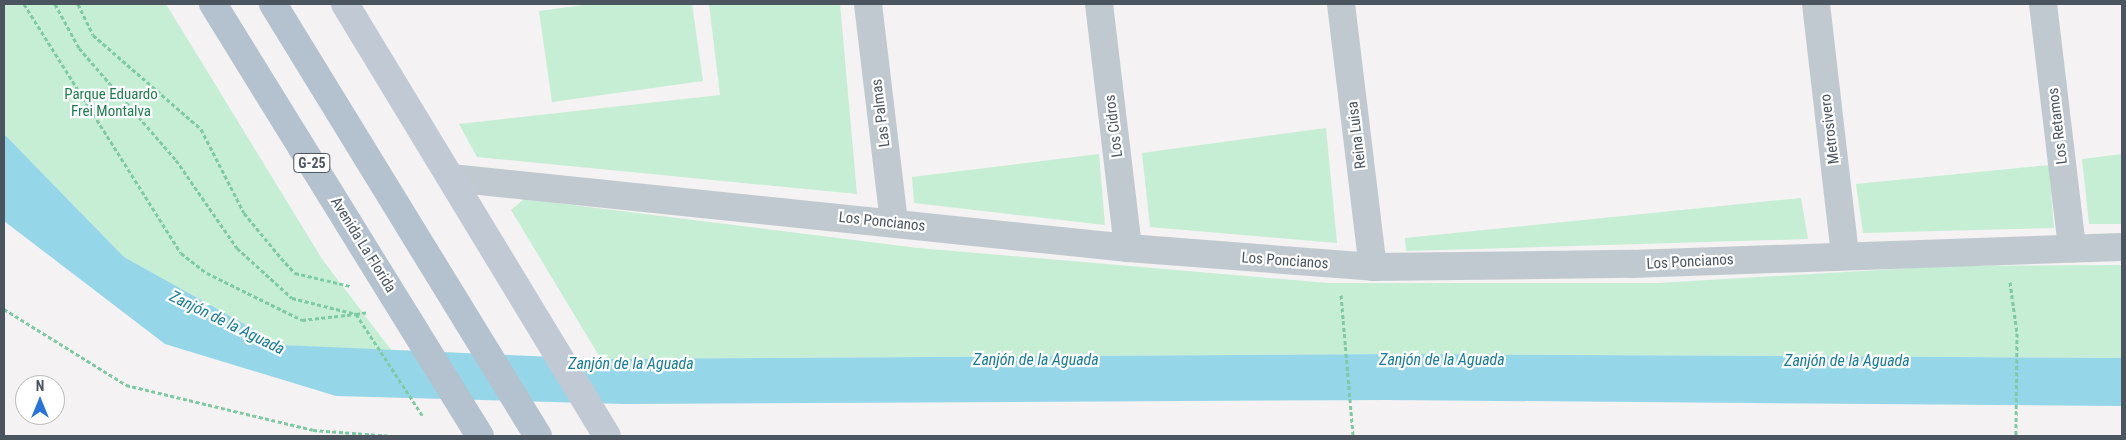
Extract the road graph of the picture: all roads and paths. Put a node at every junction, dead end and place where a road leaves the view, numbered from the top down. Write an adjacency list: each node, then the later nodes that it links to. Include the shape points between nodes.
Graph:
1 (24, 4): 24 (path, via 181,253 208,272 302,320)
2 (54, 4): 24 (path, via 79,48 176,160 237,248 292,298)
3 (78, 4): 23 (path, via 93,35 201,128 244,213 295,272)
4 (213, 4): 23 (main road, Avenida La Florida / G-25)
5 (273, 4): 27 (main road)
6 (345, 4): 13 (street)
7 (366, 4): 13 (street)
8 (868, 4): 15 (street, Las Palmas)
9 (1099, 4): 17 (street, Los Cidros)
10 (1341, 4): 21 (street, Reina Luisa)
11 (1816, 4): 20 (street, Metrosivero)
12 (2043, 4): 18 (street, Los Retamos)
13 (371, 47): 14 (street)
14 (451, 178): 15 (street, Los Poncianos); 29 (street)
15 (894, 223): 17 (street, Los Poncianos)
16 (2122, 247): 18 (street, Los Poncianos)
17 (1128, 248): 21 (street, Los Poncianos)
18 (2072, 248): 19 (street, Los Poncianos)
19 (2005, 250): 20 (street, Los Poncianos); 30 (path, via 2017,333)
20 (1845, 254): 21 (street, Los Poncianos, via 1632,264)
21 (1373, 267)
22 (4, 309): 31 (path, via 126,384 313,430)
23 (402, 309): 24 (path); 28 (main road, Avenida La Florida / G-25)
24 (356, 314): 26 (path)
25 (1343, 324): 32 (path)
26 (422, 415)
27 (532, 426)
28 (471, 427)
29 (604, 430)
30 (2016, 435)
31 (393, 436)
32 (1353, 436)

